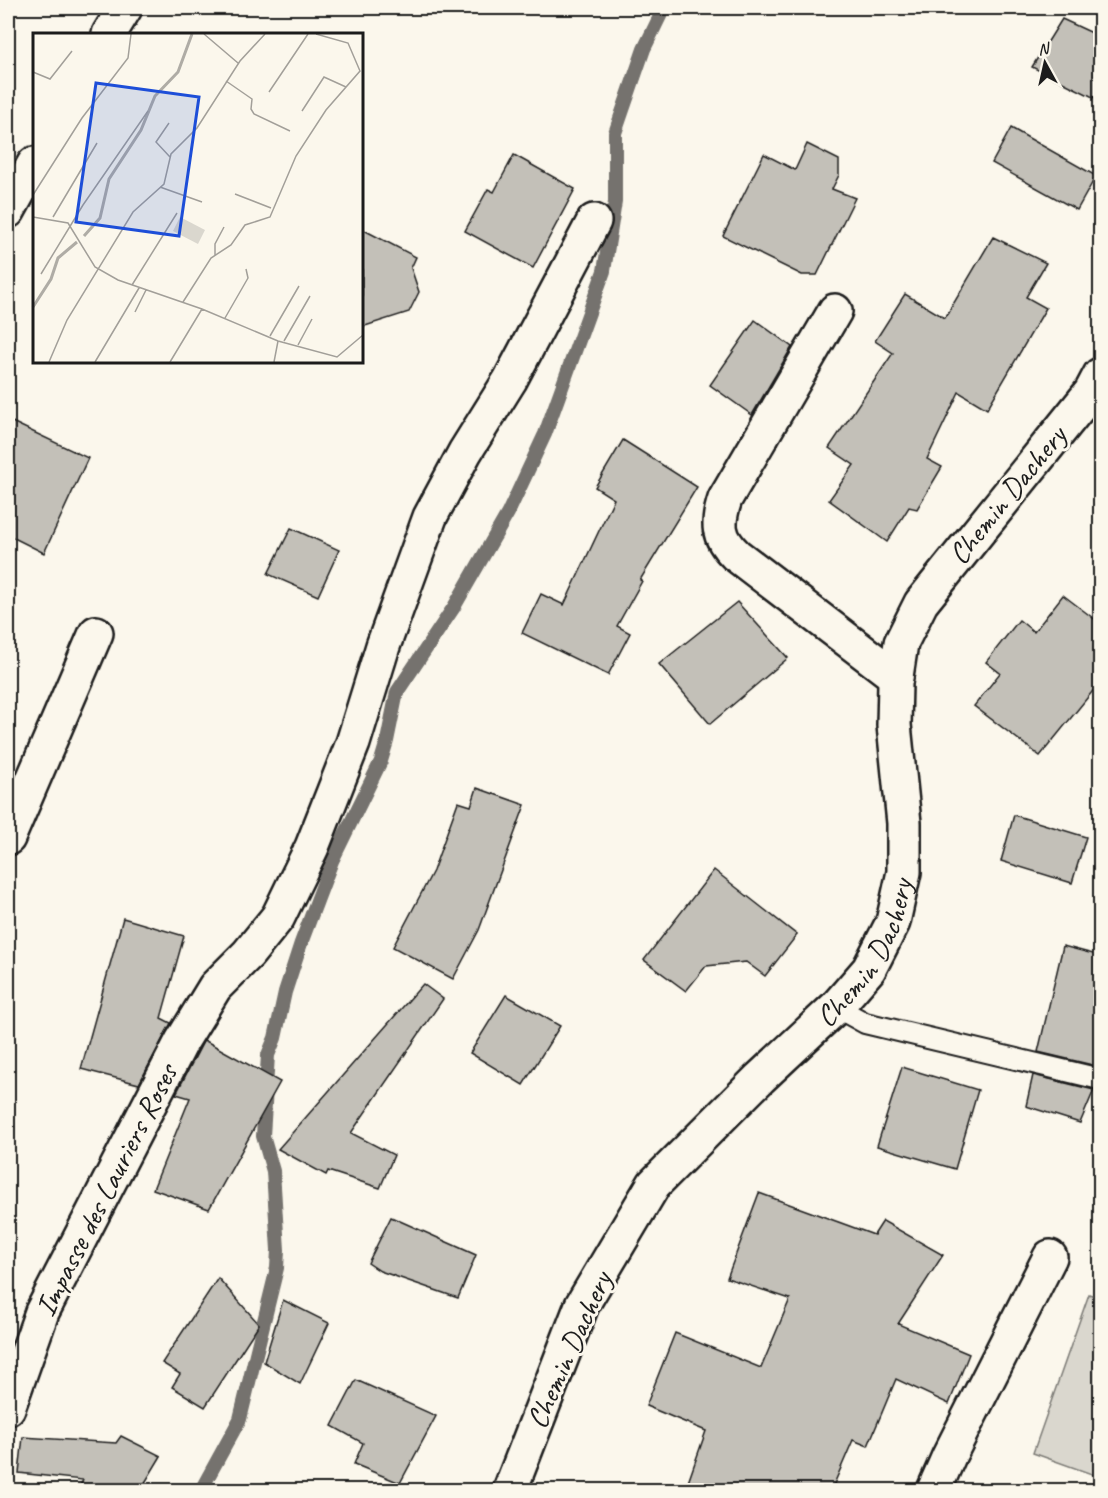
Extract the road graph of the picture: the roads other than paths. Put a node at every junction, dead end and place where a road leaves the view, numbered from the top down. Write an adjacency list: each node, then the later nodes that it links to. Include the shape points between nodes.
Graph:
1 (124, 8): 2 (street)
2 (110, 33)
3 (33, 166): 4 (street)
4 (8, 211)
5 (594, 221): 14 (street, Impasse des Lauriers Roses, via 510,380 430,517 353,743 312,848 278,917 215,987 182,1041 42,1312)
6 (834, 310): 9 (street, via 725,499 720,530 725,544 736,555)
7 (1101, 375): 9 (street, Chemin Dachery, via 921,603 900,643)
8 (96, 633): 10 (street)
9 (896, 677): 11 (street, Chemin Dachery, via 894,725 904,823 904,872 893,922 870,969)
10 (8, 838)
11 (836, 1007): 12 (lane, via 865,1023); 15 (street, Chemin Dachery, via 654,1184 582,1305)
12 (1101, 1079)
13 (1050, 1257): 16 (street)
14 (8, 1408)
15 (510, 1491)
16 (934, 1491)

